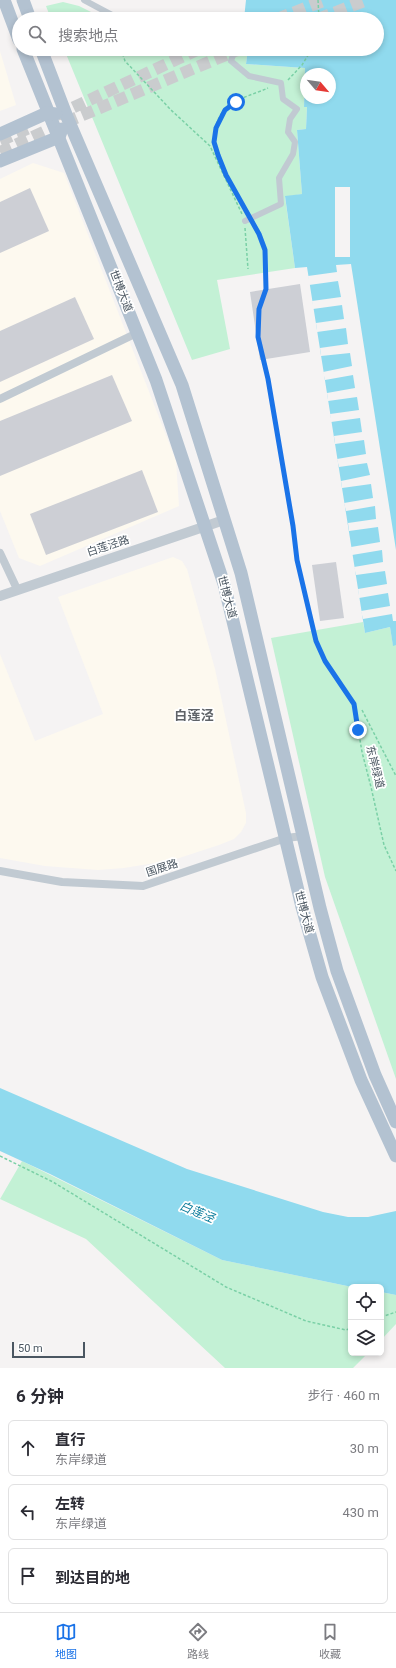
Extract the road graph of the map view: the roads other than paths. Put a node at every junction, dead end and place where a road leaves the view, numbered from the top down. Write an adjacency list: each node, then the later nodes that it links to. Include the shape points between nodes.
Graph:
1 (4, 0): 6 (main road)
2 (23, 0): 4 (main road)
3 (84, 0): 5 (street)
4 (27, 12)
5 (106, 12)
6 (12, 21)
7 (25, 56): 10 (main road, 世博大道)
8 (44, 56): 11 (main road, 世博大道)
9 (233, 56): 15 (street, via 231,61 249,76 283,83 283,99 297,109 290,119 288,132 295,142 293,154 279,178 281,204)
10 (47, 113): 11 (main road); 12 (main road); 13 (main road, 世博大道)
11 (67, 117): 13 (main road); 18 (main road, 世博大道, via 182,385)
12 (0, 134)
13 (59, 137): 14 (main road); 16 (main road, 世博大道)
14 (0, 161)
15 (248, 220)
16 (138, 333): 17 (street); 19 (main road, 世博大道)
17 (0, 399)
18 (224, 520): 19 (street, 白莲泾路); 23 (main road, 世博大道, via 255,628)
19 (205, 527): 21 (street, 白莲泾路); 24 (main road, 世博大道, via 224,584)
20 (0, 553): 21 (street)
21 (16, 589): 22 (street, 白莲泾路)
22 (0, 596)
23 (303, 836): 24 (street, 国展路); 26 (main road, 世博大道, via 337,970 375,1075)
24 (286, 838): 25 (street, 国展路, via 143,886 62,882); 27 (main road, 世博大道, via 322,977 361,1080)
25 (0, 871)
26 (396, 1122)
27 (396, 1156)

